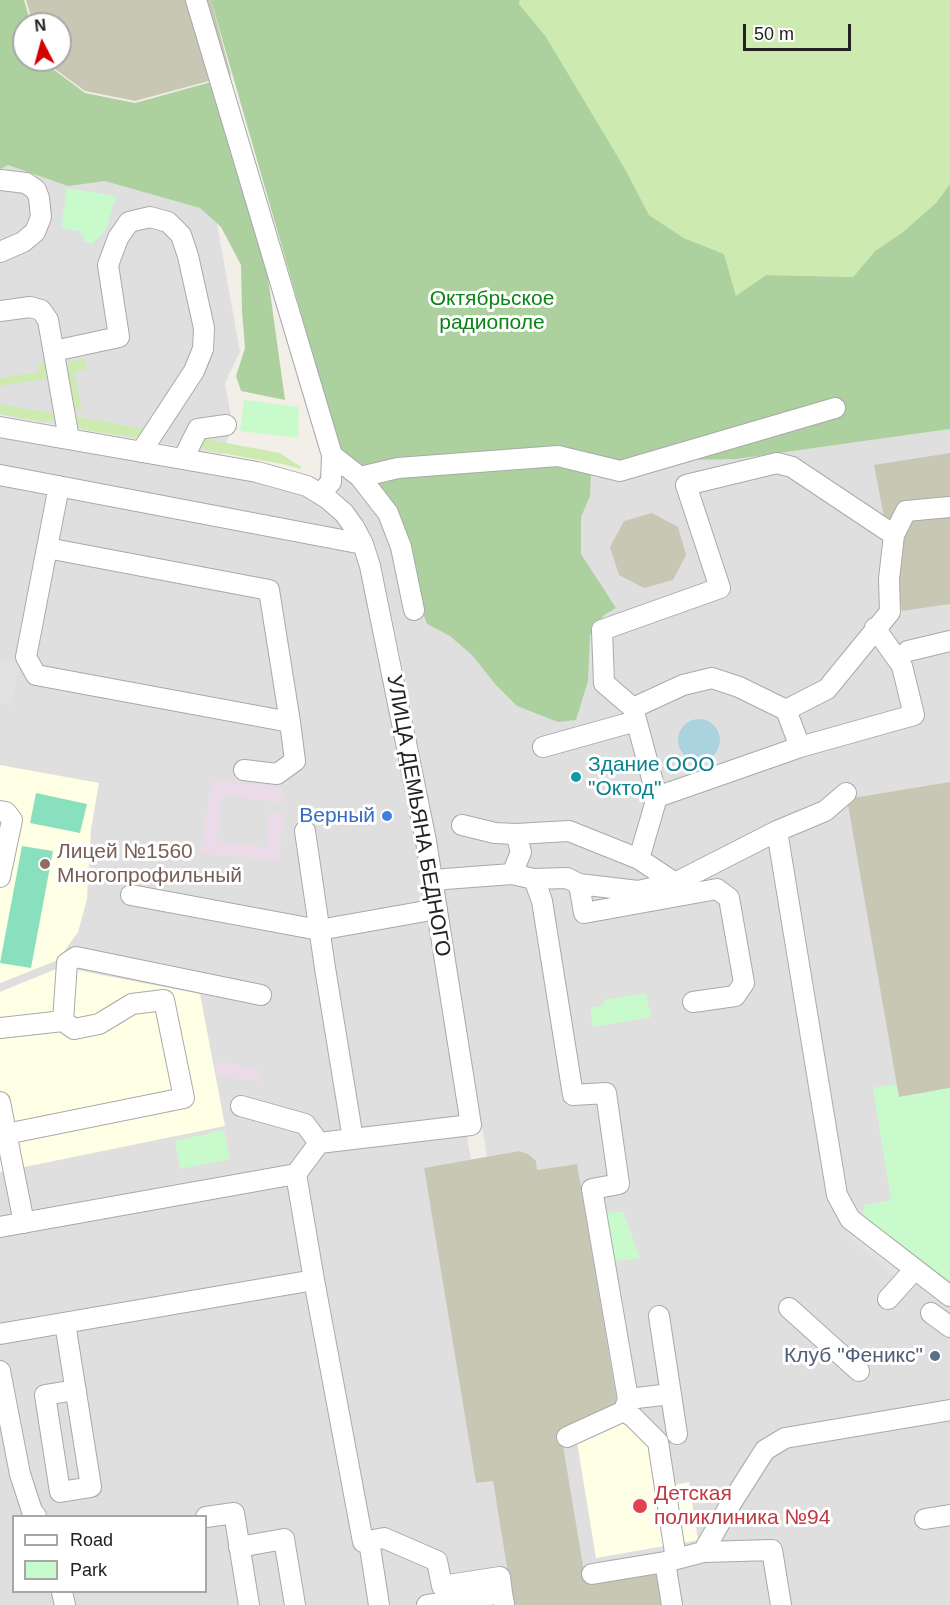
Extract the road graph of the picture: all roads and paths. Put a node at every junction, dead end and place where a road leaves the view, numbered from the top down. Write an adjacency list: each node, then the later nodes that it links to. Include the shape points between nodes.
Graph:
1 (196, 0): 11 (street)
2 (0, 180): 3 (street, via 26,183 36,190 41,217 35,232)
3 (0, 252)
4 (0, 311): 5 (street, via 30,307 41,310 48,320)
5 (54, 351): 9 (street); 10 (street, via 119,337 108,265 118,238 129,222 150,217 168,222 181,236 188,256 204,328 203,349 194,370)
6 (835, 408): 14 (street, via 620,471 558,456 398,468)
7 (226, 425): 12 (street, via 198,429)
8 (0, 426): 9 (street, УЛИЦА ДЕМЬЯНА БЕДНОГО)
9 (69, 439): 10 (street, УЛИЦА ДЕМЬЯНА БЕДНОГО)
10 (141, 452): 12 (street, УЛИЦА ДЕМЬЯНА БЕДНОГО)
11 (332, 455): 14 (street); 16 (street, via 331,482)
12 (183, 459): 16 (street, УЛИЦА ДЕМЬЯНА БЕДНОГО, via 284,478)
13 (0, 476): 15 (street)
14 (360, 477): 21 (street, via 388,513 401,548)
15 (59, 486): 19 (street); 20 (street)
16 (320, 494): 19 (street, УЛИЦА ДЕМЬЯНА БЕДНОГО, via 344,513)
17 (950, 507): 18 (street, via 906,511)
18 (894, 535): 22 (street, via 890,612); 26 (street, via 792,467 777,463 686,485 720,588 602,630 604,683)
19 (363, 544): 42 (street, УЛИЦА ДЕМЬЯНА БЕДНОГО, via 410,753)
20 (47, 548): 27 (street, via 269,590); 27 (street, via 26,657 36,675)
21 (414, 610)
22 (875, 628): 25 (street, via 827,689); 29 (street, via 902,666 914,715)
23 (950, 641): 24 (street)
24 (908, 651)
25 (786, 710): 26 (street, via 712,678 683,685); 29 (street)
26 (634, 714): 28 (street); 32 (street)
27 (290, 722): 30 (street, via 295,761 277,774)
28 (543, 747)
29 (800, 747): 32 (street)
30 (244, 770)
31 (846, 793): 36 (street, via 825,811)
32 (657, 797): 38 (street)
33 (0, 811): 40 (street, via 12,820)
34 (462, 825): 37 (street)
35 (305, 831): 47 (street)
36 (777, 831): 43 (street); 60 (street, via 837,1195 850,1220)
37 (516, 834): 38 (street, via 568,831); 39 (street, via 521,852)
38 (639, 859): 43 (street)
39 (512, 874): 41 (street); 42 (street)
40 (0, 877)
41 (534, 879): 44 (street, via 567,878); 74 (street, via 542,901 573,1095 606,1094 619,1184 592,1189)
42 (433, 882): 46 (street, УЛИЦА ДЕМЬЯНА БЕДНОГО)
43 (675, 883): 44 (street, via 638,891)
44 (579, 884): 49 (street, via 584,913 717,889 729,898 744,983 735,996)
45 (131, 895): 47 (street)
46 (437, 909): 47 (street); 55 (street, УЛИЦА ДЕМЬЯНА БЕДНОГО, via 471,1125)
47 (319, 930): 55 (street)
48 (261, 995): 50 (street, via 76,957 67,963)
49 (693, 1002)
50 (63, 1021): 51 (street); 54 (street, via 74,1029 91,1026 132,1004 164,1000 184,1098)
51 (0, 1028)
52 (0, 1102): 54 (street)
53 (241, 1106): 56 (street, via 305,1124)
54 (6, 1134): 58 (street)
55 (353, 1139): 56 (street)
56 (319, 1143): 57 (street)
57 (296, 1174): 58 (street); 61 (street)
58 (24, 1223): 59 (street)
59 (0, 1227)
60 (915, 1269): 62 (street); 63 (street)
61 (314, 1280): 67 (street); 82 (street, via 363,1542)
62 (950, 1296)
63 (888, 1299)
64 (789, 1308): 71 (street)
65 (931, 1312): 68 (street)
66 (659, 1316): 73 (street)
67 (65, 1323): 69 (street); 72 (street)
68 (950, 1327)
69 (0, 1334)
70 (0, 1371): 78 (street, via 20,1474)
71 (859, 1371)
72 (76, 1390): 72 (street, via 91,1487 60,1492 45,1395)
73 (671, 1394): 74 (street); 76 (street)
74 (626, 1405): 77 (street); 85 (street, via 658,1442)
75 (950, 1410): 84 (street, via 785,1438 765,1450)
76 (677, 1434)
77 (567, 1437)
78 (35, 1515)
79 (950, 1515): 81 (street)
80 (207, 1517): 83 (street, via 234,1513)
81 (925, 1519)
82 (369, 1541): 87 (street, via 384,1538 437,1562 442,1586 500,1577); 90 (street)
83 (239, 1547): 88 (street); 89 (street, via 284,1539)
84 (703, 1552): 85 (street); 93 (street, via 772,1550)
85 (670, 1560): 86 (street); 92 (street)
86 (592, 1574)
87 (503, 1599): 91 (street)
88 (249, 1605)
89 (295, 1605)
90 (379, 1605)
91 (427, 1605)
92 (672, 1605)
93 (781, 1605)

